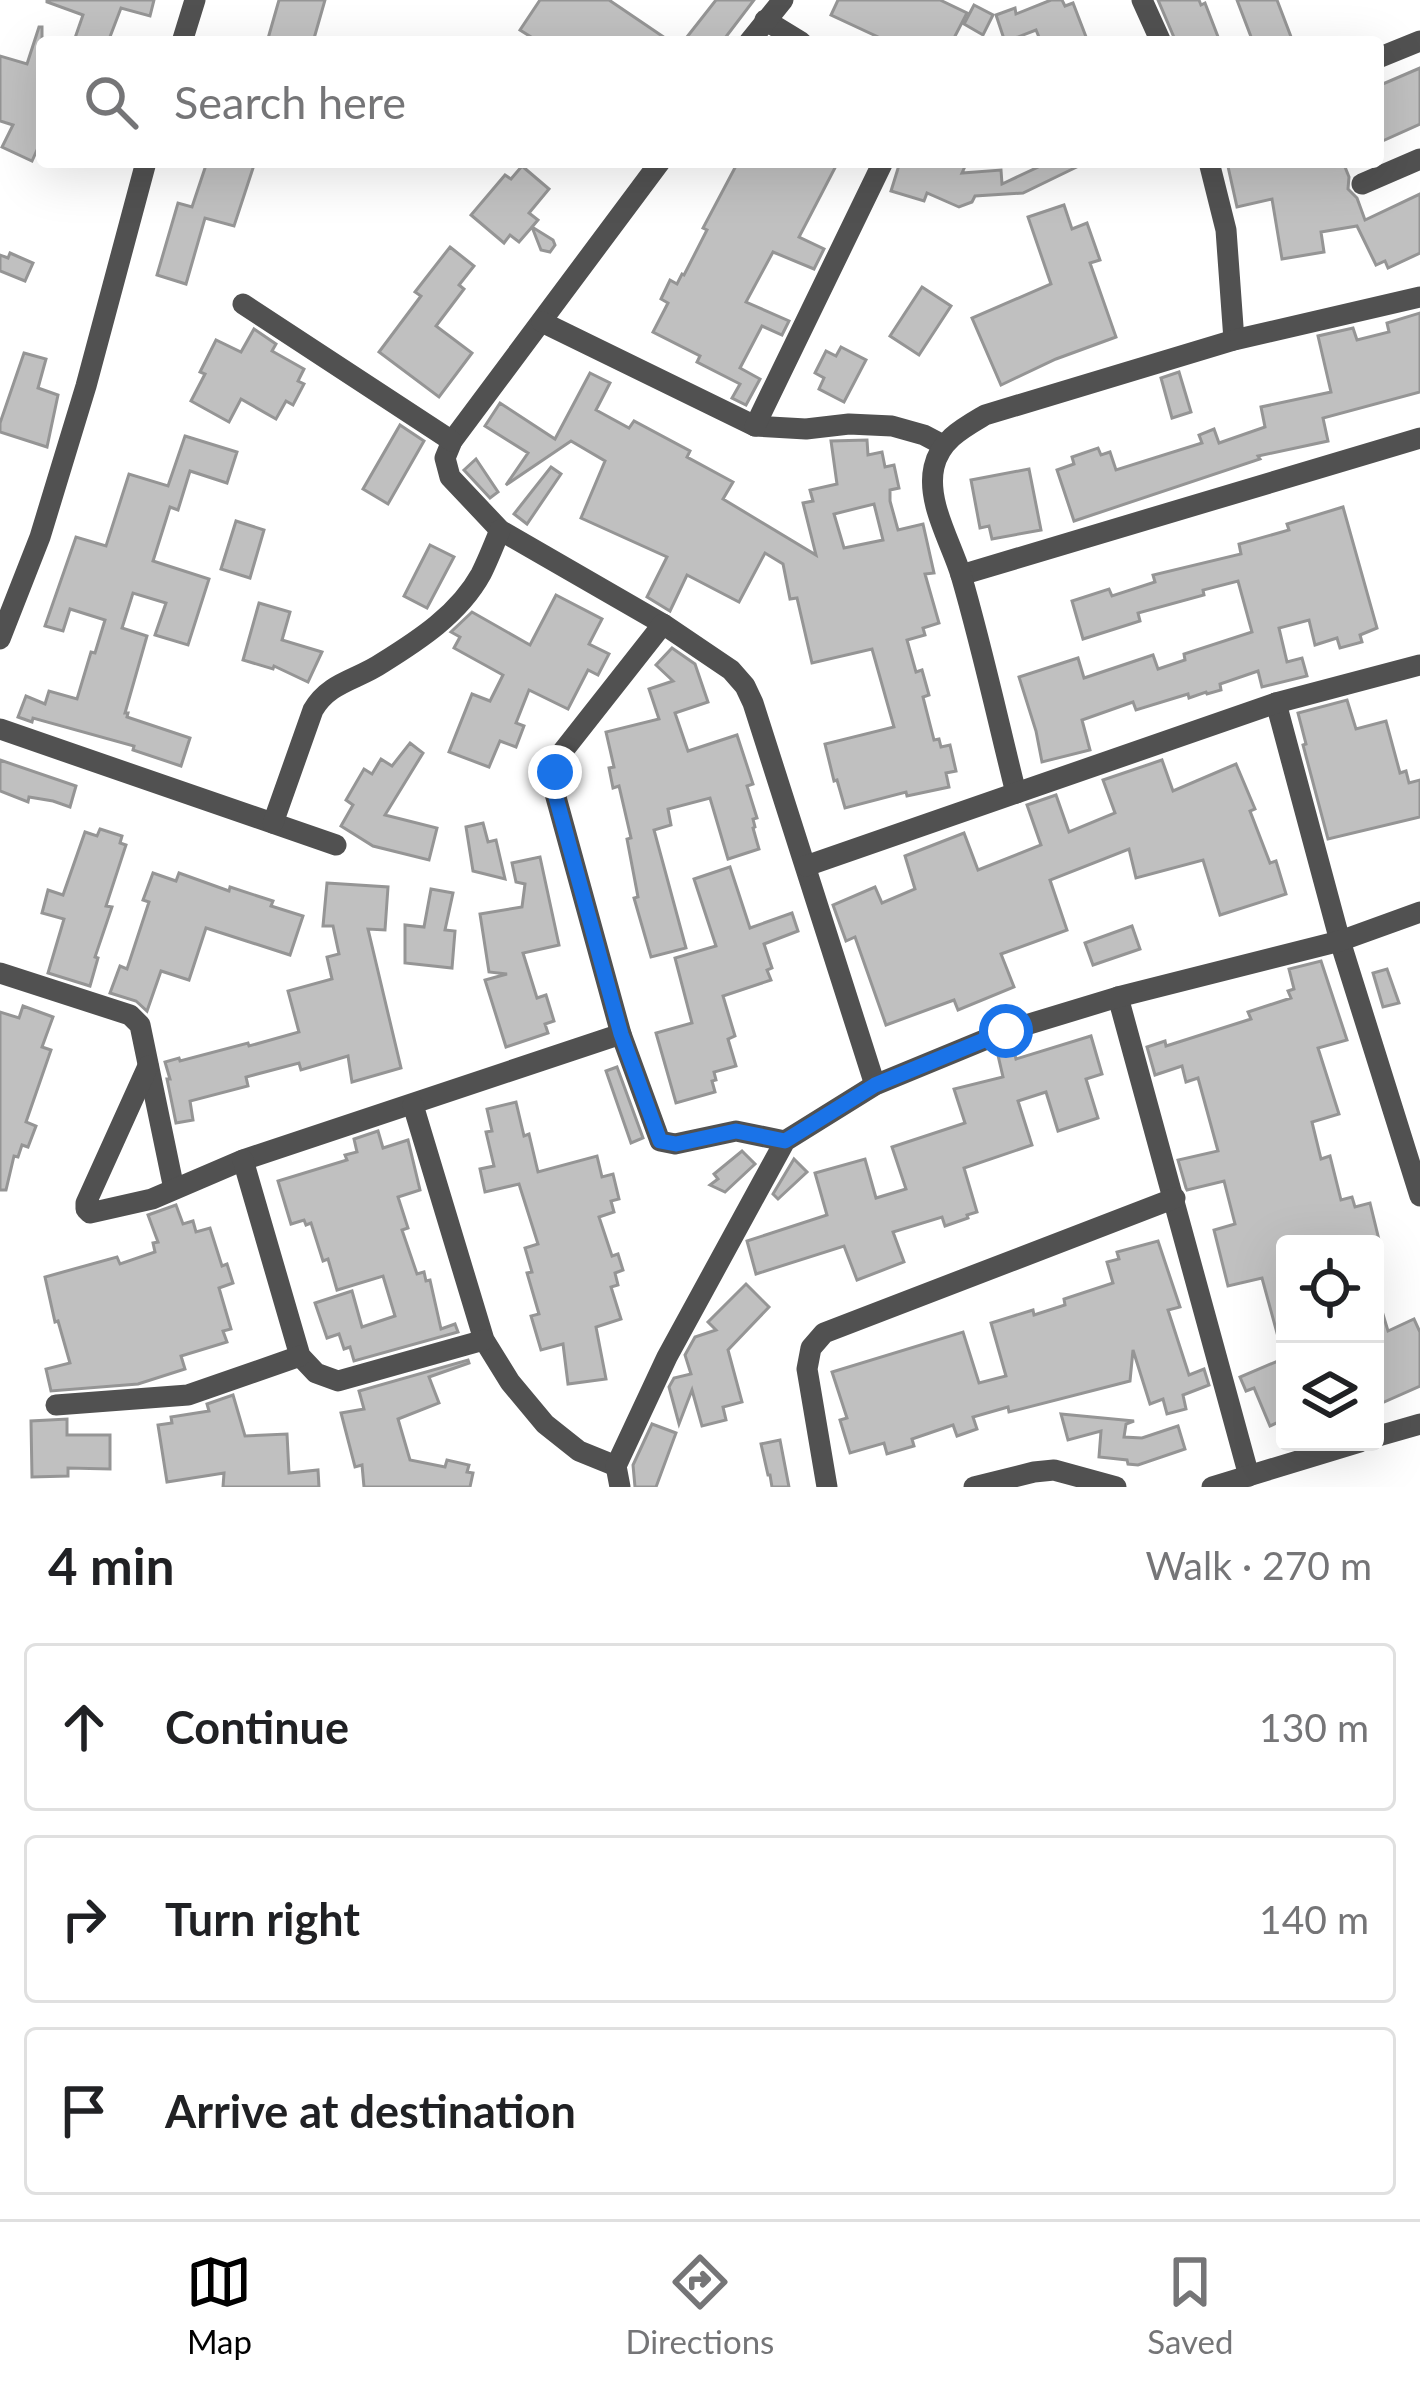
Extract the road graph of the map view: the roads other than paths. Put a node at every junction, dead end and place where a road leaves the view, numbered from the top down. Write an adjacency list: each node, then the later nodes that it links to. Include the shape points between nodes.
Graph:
1 (195, 0): 5 (street)
2 (782, 0): 4 (street)
3 (1142, 0): 8 (street)
4 (765, 20): 6 (street); 7 (street)
5 (184, 36)
6 (753, 36)
7 (791, 36)
8 (1158, 36)
9 (1420, 40): 10 (street)
10 (1384, 55)
11 (1420, 159): 16 (street)
12 (144, 168): 28 (street, via 40,537)
13 (657, 168): 19 (street)
14 (880, 168): 21 (street)
15 (1210, 168): 20 (street, via 1226,230)
16 (1362, 184)
17 (1420, 297): 20 (street)
18 (243, 304): 23 (street)
19 (542, 322): 21 (street); 23 (street)
20 (1234, 340): 24 (street, via 985,415)
21 (755, 426): 24 (street, via 892,426)
22 (1420, 438): 26 (street)
23 (452, 441): 25 (street, via 445,458 450,477)
24 (944, 446): 26 (street, via 933,494)
25 (500, 530): 27 (street); 33 (street, via 480,577 444,621 320,697)
26 (961, 575): 32 (street)
27 (663, 624): 35 (street, via 745,686); 40 (street, via 555,772)
28 (0, 639)
29 (1420, 665): 30 (street)
30 (1276, 703): 32 (street); 37 (street)
31 (0, 729): 33 (street)
32 (1016, 793): 35 (street)
33 (273, 823): 34 (street)
34 (336, 845)
35 (806, 866): 42 (street)
36 (1420, 912): 37 (street)
37 (1340, 941): 39 (street); 47 (street)
38 (0, 973): 41 (street, via 130,1015 140,1025)
39 (1118, 997): 42 (street, via 1006,1031); 48 (street)
40 (621, 1034): 43 (street); 44 (street, via 660,1141 736,1131)
41 (148, 1066): 46 (street); 46 (street, via 86,1209 96,1214)
42 (875, 1085): 44 (street)
43 (413, 1105): 45 (street); 49 (street)
44 (785, 1141): 55 (street, via 667,1357)
45 (243, 1160): 46 (street); 50 (street)
46 (174, 1189)
47 (1420, 1196)
48 (1175, 1198): 56 (street); 57 (street, via 824,1333 807,1369)
49 (484, 1340): 50 (street, via 338,1381); 55 (street, via 545,1424)
50 (300, 1356): 51 (street, via 188,1395)
51 (56, 1405)
52 (1420, 1424): 53 (street)
53 (1384, 1435)
54 (1331, 1451): 56 (street)
55 (618, 1476)
56 (1249, 1476): 60 (street)
57 (827, 1487)
58 (974, 1487): 59 (street, via 1054,1470)
59 (1116, 1487)
60 (1212, 1487)

